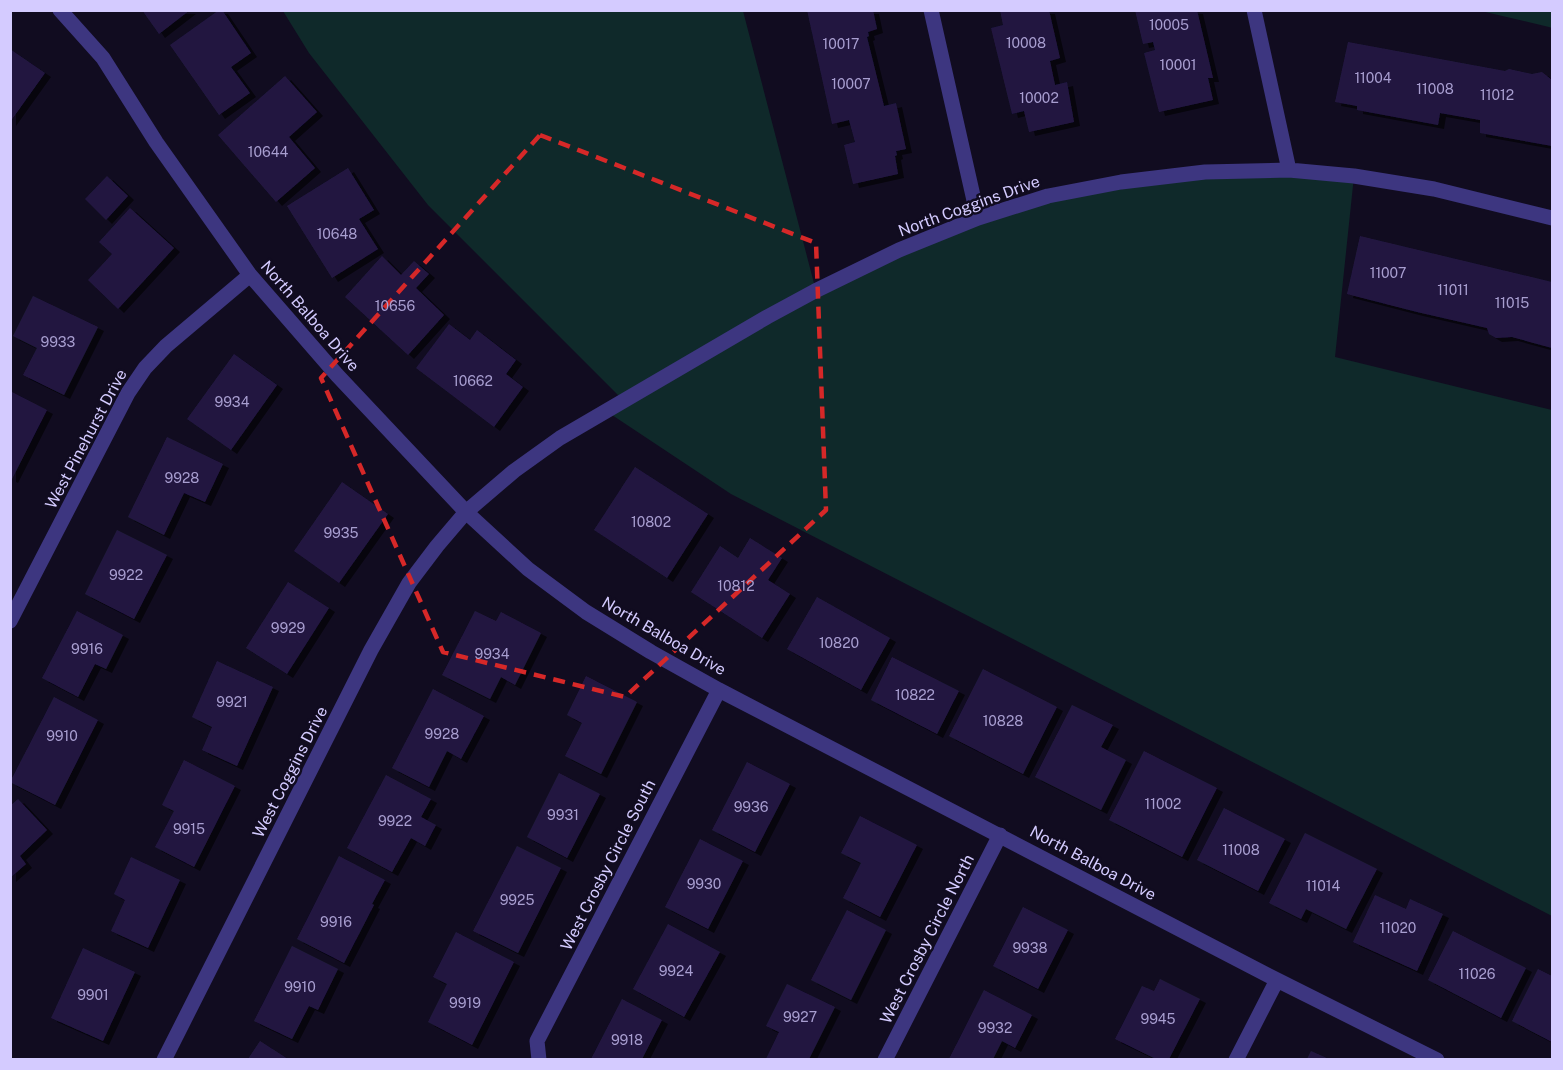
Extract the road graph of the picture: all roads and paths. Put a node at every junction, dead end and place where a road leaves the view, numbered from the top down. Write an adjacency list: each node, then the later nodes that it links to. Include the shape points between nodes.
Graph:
1 (60, 10): 7 (street, North Balboa Drive, via 103,58 156,142)
2 (931, 10): 6 (street)
3 (1254, 10): 4 (street)
4 (1289, 170): 5 (street, North Coggins Drive, via 1434,189); 6 (street, North Coggins Drive, via 1205,172 1120,182 1048,196)
5 (1552, 218)
6 (978, 219): 8 (street, North Coggins Drive, via 899,250 767,317 560,438)
7 (250, 275): 8 (street, North Balboa Drive, via 337,375); 9 (street, West Pinehurst Drive, via 166,346 128,393)
8 (466, 512): 10 (street, North Balboa Drive, via 528,568 586,612); 13 (street, West Coggins Drive, via 409,583 371,650)
9 (10, 621)
10 (719, 690): 11 (street, North Balboa Drive); 14 (street, West Crosby Circle South, via 537,1041)
11 (1000, 835): 12 (street, North Balboa Drive); 15 (street, West Crosby Circle North)
12 (1277, 980): 16 (street); 17 (street, North Balboa Drive)
13 (164, 1059)
14 (539, 1059)
15 (885, 1059)
16 (1236, 1059)
17 (1437, 1059)

